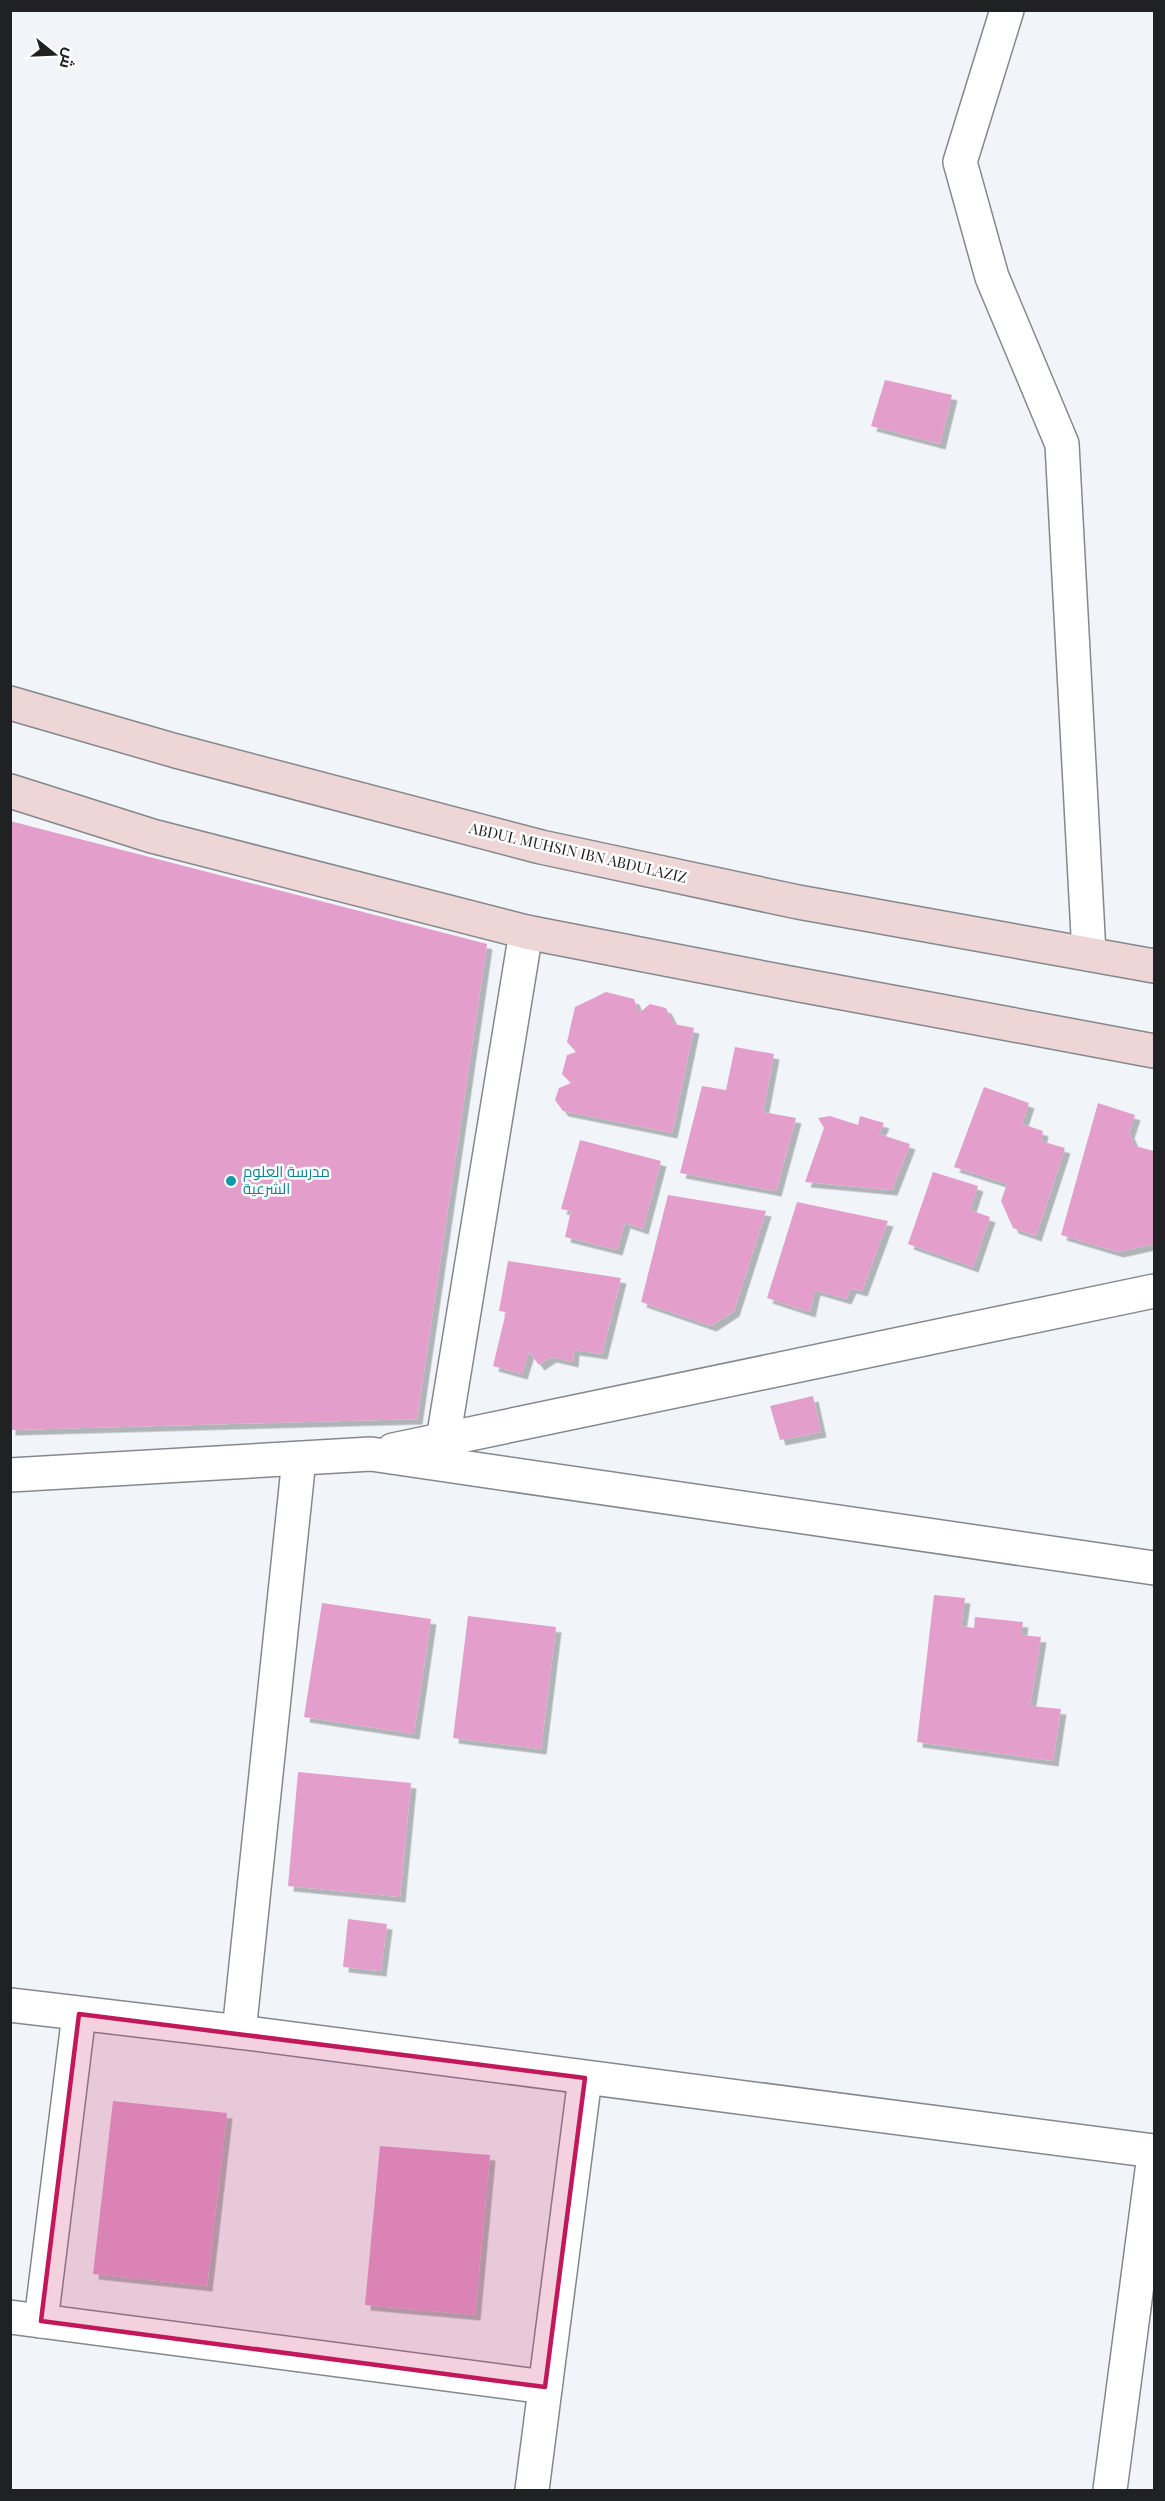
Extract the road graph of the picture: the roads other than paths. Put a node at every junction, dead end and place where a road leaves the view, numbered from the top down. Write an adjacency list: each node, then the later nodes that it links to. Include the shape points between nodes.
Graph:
1 (1006, 10): 5 (street, via 960,162 992,277 1062,444)
2 (10, 703): 5 (main road, ABDUL MUHSIN IBN ABDULAZIZ, via 541,847 798,902)
3 (10, 791): 4 (main road, via 152,836)
4 (526, 932): 7 (main road); 9 (street)
5 (1089, 954): 6 (main road, ABDUL MUHSIN IBN ABDULAZIZ)
6 (1155, 966)
7 (1155, 1051)
8 (1155, 1291): 9 (street)
9 (443, 1440): 10 (street)
10 (371, 1454): 11 (street); 13 (street)
11 (300, 1459): 12 (street); 16 (street)
12 (10, 1475)
13 (1155, 1568)
14 (10, 2005): 15 (street)
15 (79, 2014): 16 (street); 19 (street)
16 (239, 2032): 17 (street)
17 (585, 2078): 18 (street); 20 (street)
18 (1155, 2153): 22 (street)
19 (26, 2319): 20 (street)
20 (545, 2387): 21 (street)
21 (532, 2490)
22 (1110, 2490)

